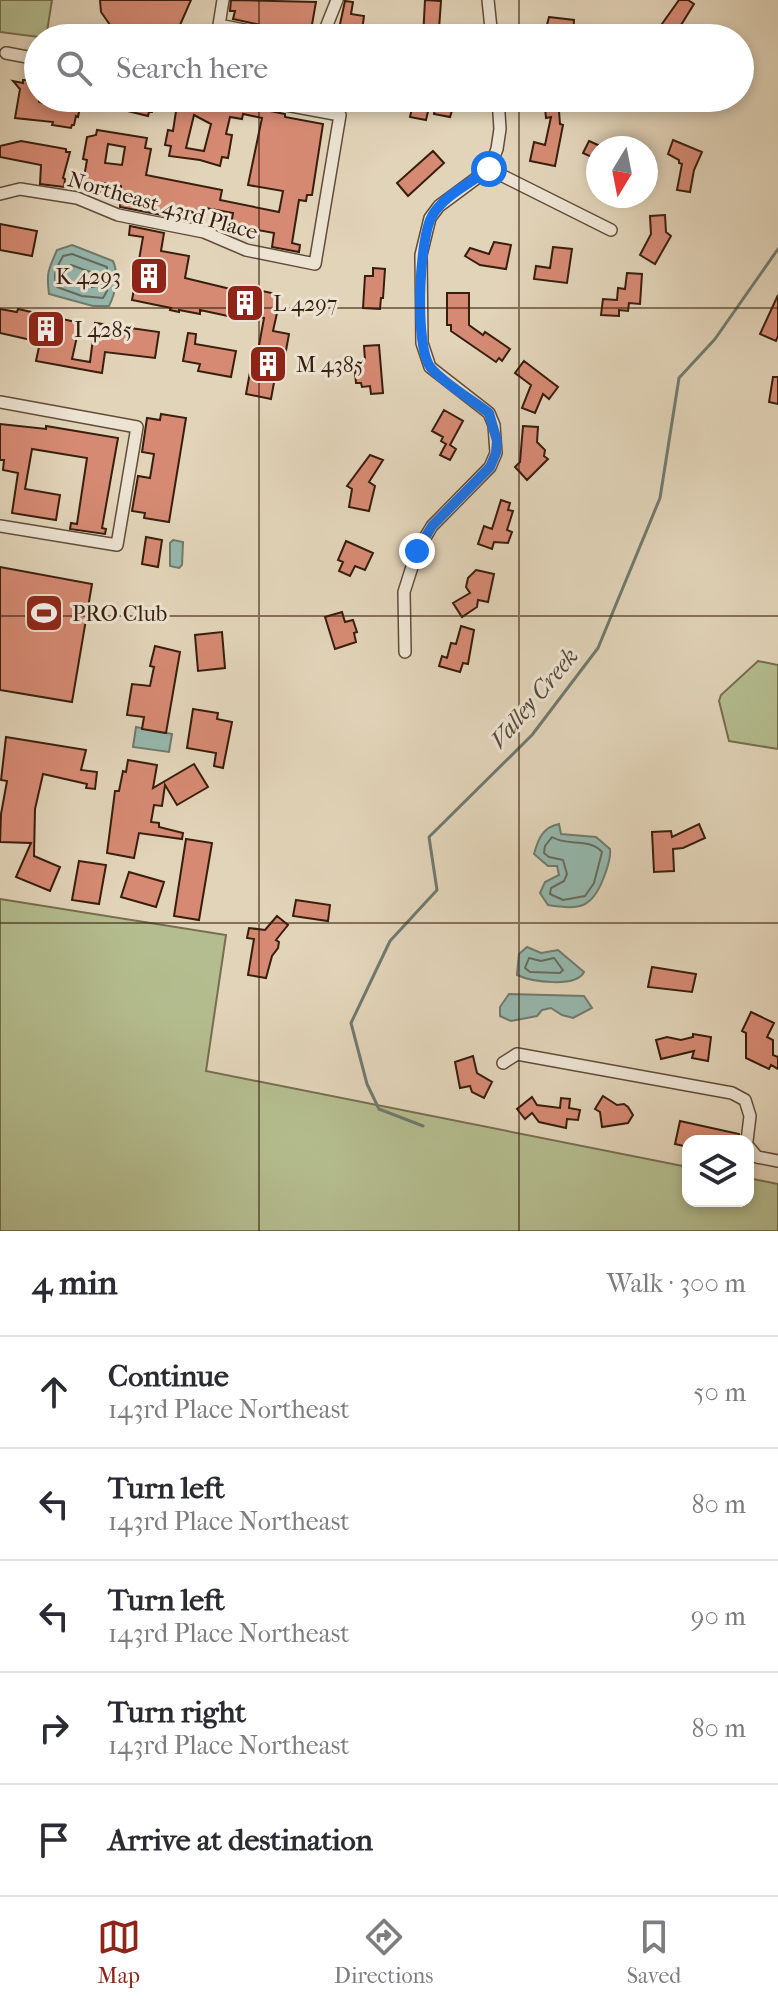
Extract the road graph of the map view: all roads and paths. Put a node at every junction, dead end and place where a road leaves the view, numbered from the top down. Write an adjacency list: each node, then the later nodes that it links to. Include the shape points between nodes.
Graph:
1 (223, 0): 4 (street)
2 (337, 0): 5 (street)
3 (488, 0): 6 (street)
4 (219, 24)
5 (327, 24)
6 (491, 24)
7 (6, 53): 8 (street)
8 (24, 56)
9 (324, 112): 12 (street, Northeast 43rd Place, via 340,115 315,264 118,215 77,198 20,189)
10 (499, 112): 11 (street, via 497,149)
11 (489, 169): 13 (street); 16 (street, via 430,218 421,255 422,343 430,367 489,413 496,453 490,467 432,526 417,551 404,592)
12 (0, 194)
13 (611, 230)
14 (0, 402): 15 (street, via 137,427 117,545)
15 (0, 526)
16 (405, 652)
17 (503, 1063): 18 (street, via 517,1054 732,1093 745,1100)
18 (749, 1135)
19 (754, 1152): 20 (street)
20 (778, 1161)

